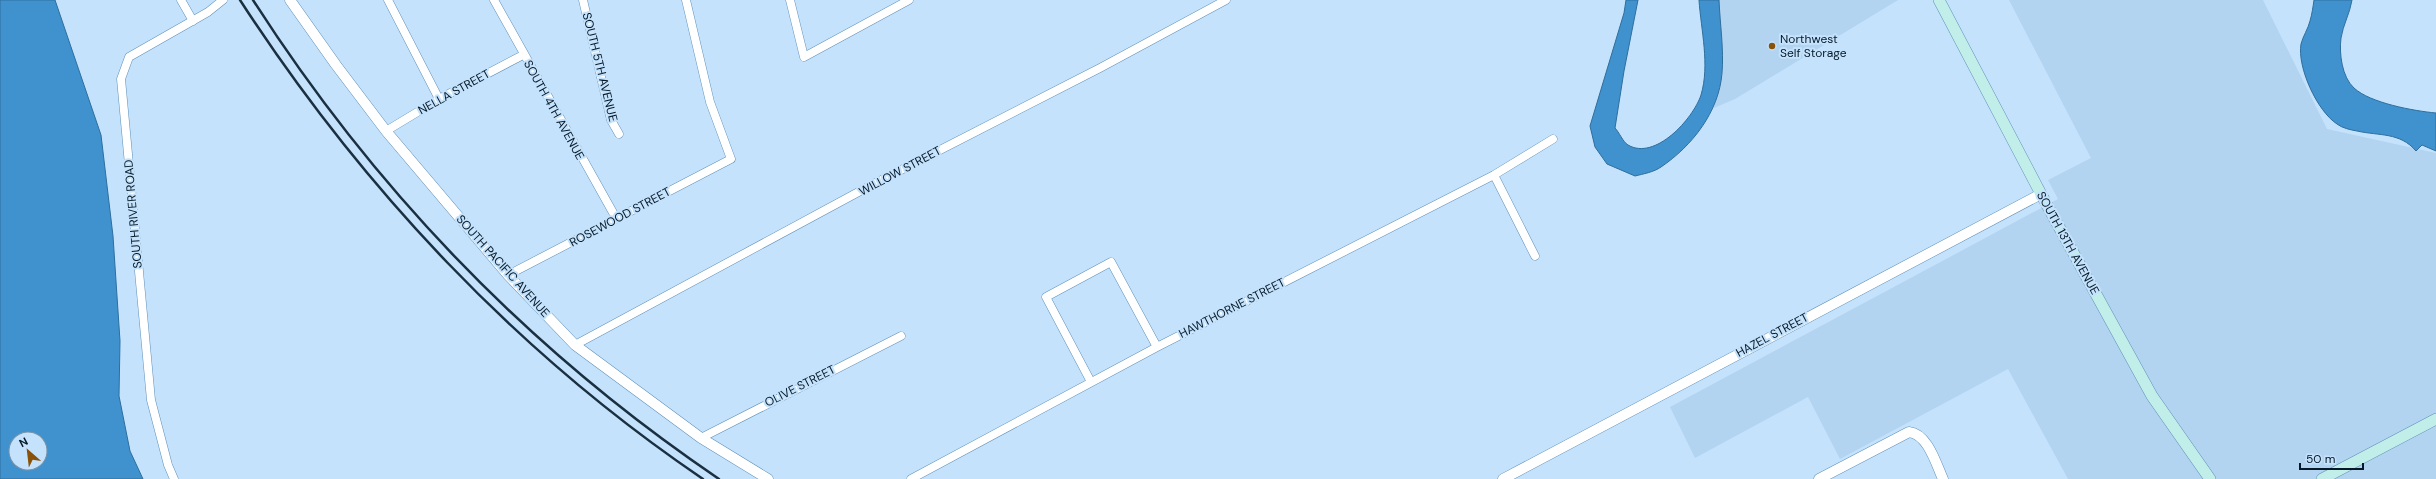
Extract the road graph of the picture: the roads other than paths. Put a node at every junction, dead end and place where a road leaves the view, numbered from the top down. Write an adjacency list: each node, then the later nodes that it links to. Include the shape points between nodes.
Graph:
1 (181, 0): 13 (street)
2 (223, 0): 13 (street, SOUTH RIVER ROAD)
3 (290, 0): 16 (street, SOUTH PACIFIC AVENUE)
4 (388, 0): 15 (street)
5 (494, 0): 14 (street, SOUTH 4TH AVENUE)
6 (583, 0): 17 (street, SOUTH 5TH AVENUE, via 611,120)
7 (686, 0): 21 (street, ROSEWOOD STREET, via 710,102 731,159)
8 (790, 0): 12 (street, via 804,57)
9 (909, 0): 12 (street)
10 (1226, 0): 25 (street, WILLOW STREET, via 864,189)
11 (1939, 0): 20 (main road, SOUTH 13TH AVENUE)
12 (895, 3)
13 (193, 21): 30 (street, SOUTH RIVER ROAD, via 129,57 121,79 151,400)
14 (524, 55): 15 (street, NELLA STREET); 21 (street, SOUTH 4TH AVENUE)
15 (439, 99): 16 (street, NELLA STREET)
16 (386, 131): 23 (street, SOUTH PACIFIC AVENUE)
17 (619, 134)
18 (1553, 139): 19 (street, HAWTHORNE STREET)
19 (1494, 175): 22 (street); 26 (street, HAWTHORNE STREET)
20 (2041, 194): 33 (street, HAZEL STREET); 36 (main road, SOUTH 13TH AVENUE, via 2152,396)
21 (616, 218): 23 (street, ROSEWOOD STREET)
22 (1535, 256)
23 (508, 275): 25 (street, SOUTH PACIFIC AVENUE)
24 (901, 336): 29 (street, OLIVE STREET)
25 (575, 345): 29 (street, SOUTH PACIFIC AVENUE)
26 (1156, 347): 27 (street, HAWTHORNE STREET); 27 (street, via 1111,262 1046,297)
27 (1091, 382): 32 (street, HAWTHORNE STREET)
28 (2436, 419): 37 (main road)
29 (701, 438): 31 (street, SOUTH PACIFIC AVENUE)
30 (174, 479)
31 (768, 479)
32 (911, 479)
33 (1504, 479)
34 (1819, 479): 35 (street, via 1902,434 1915,433 1926,443)
35 (1943, 479)
36 (2210, 479)
37 (2322, 479)

